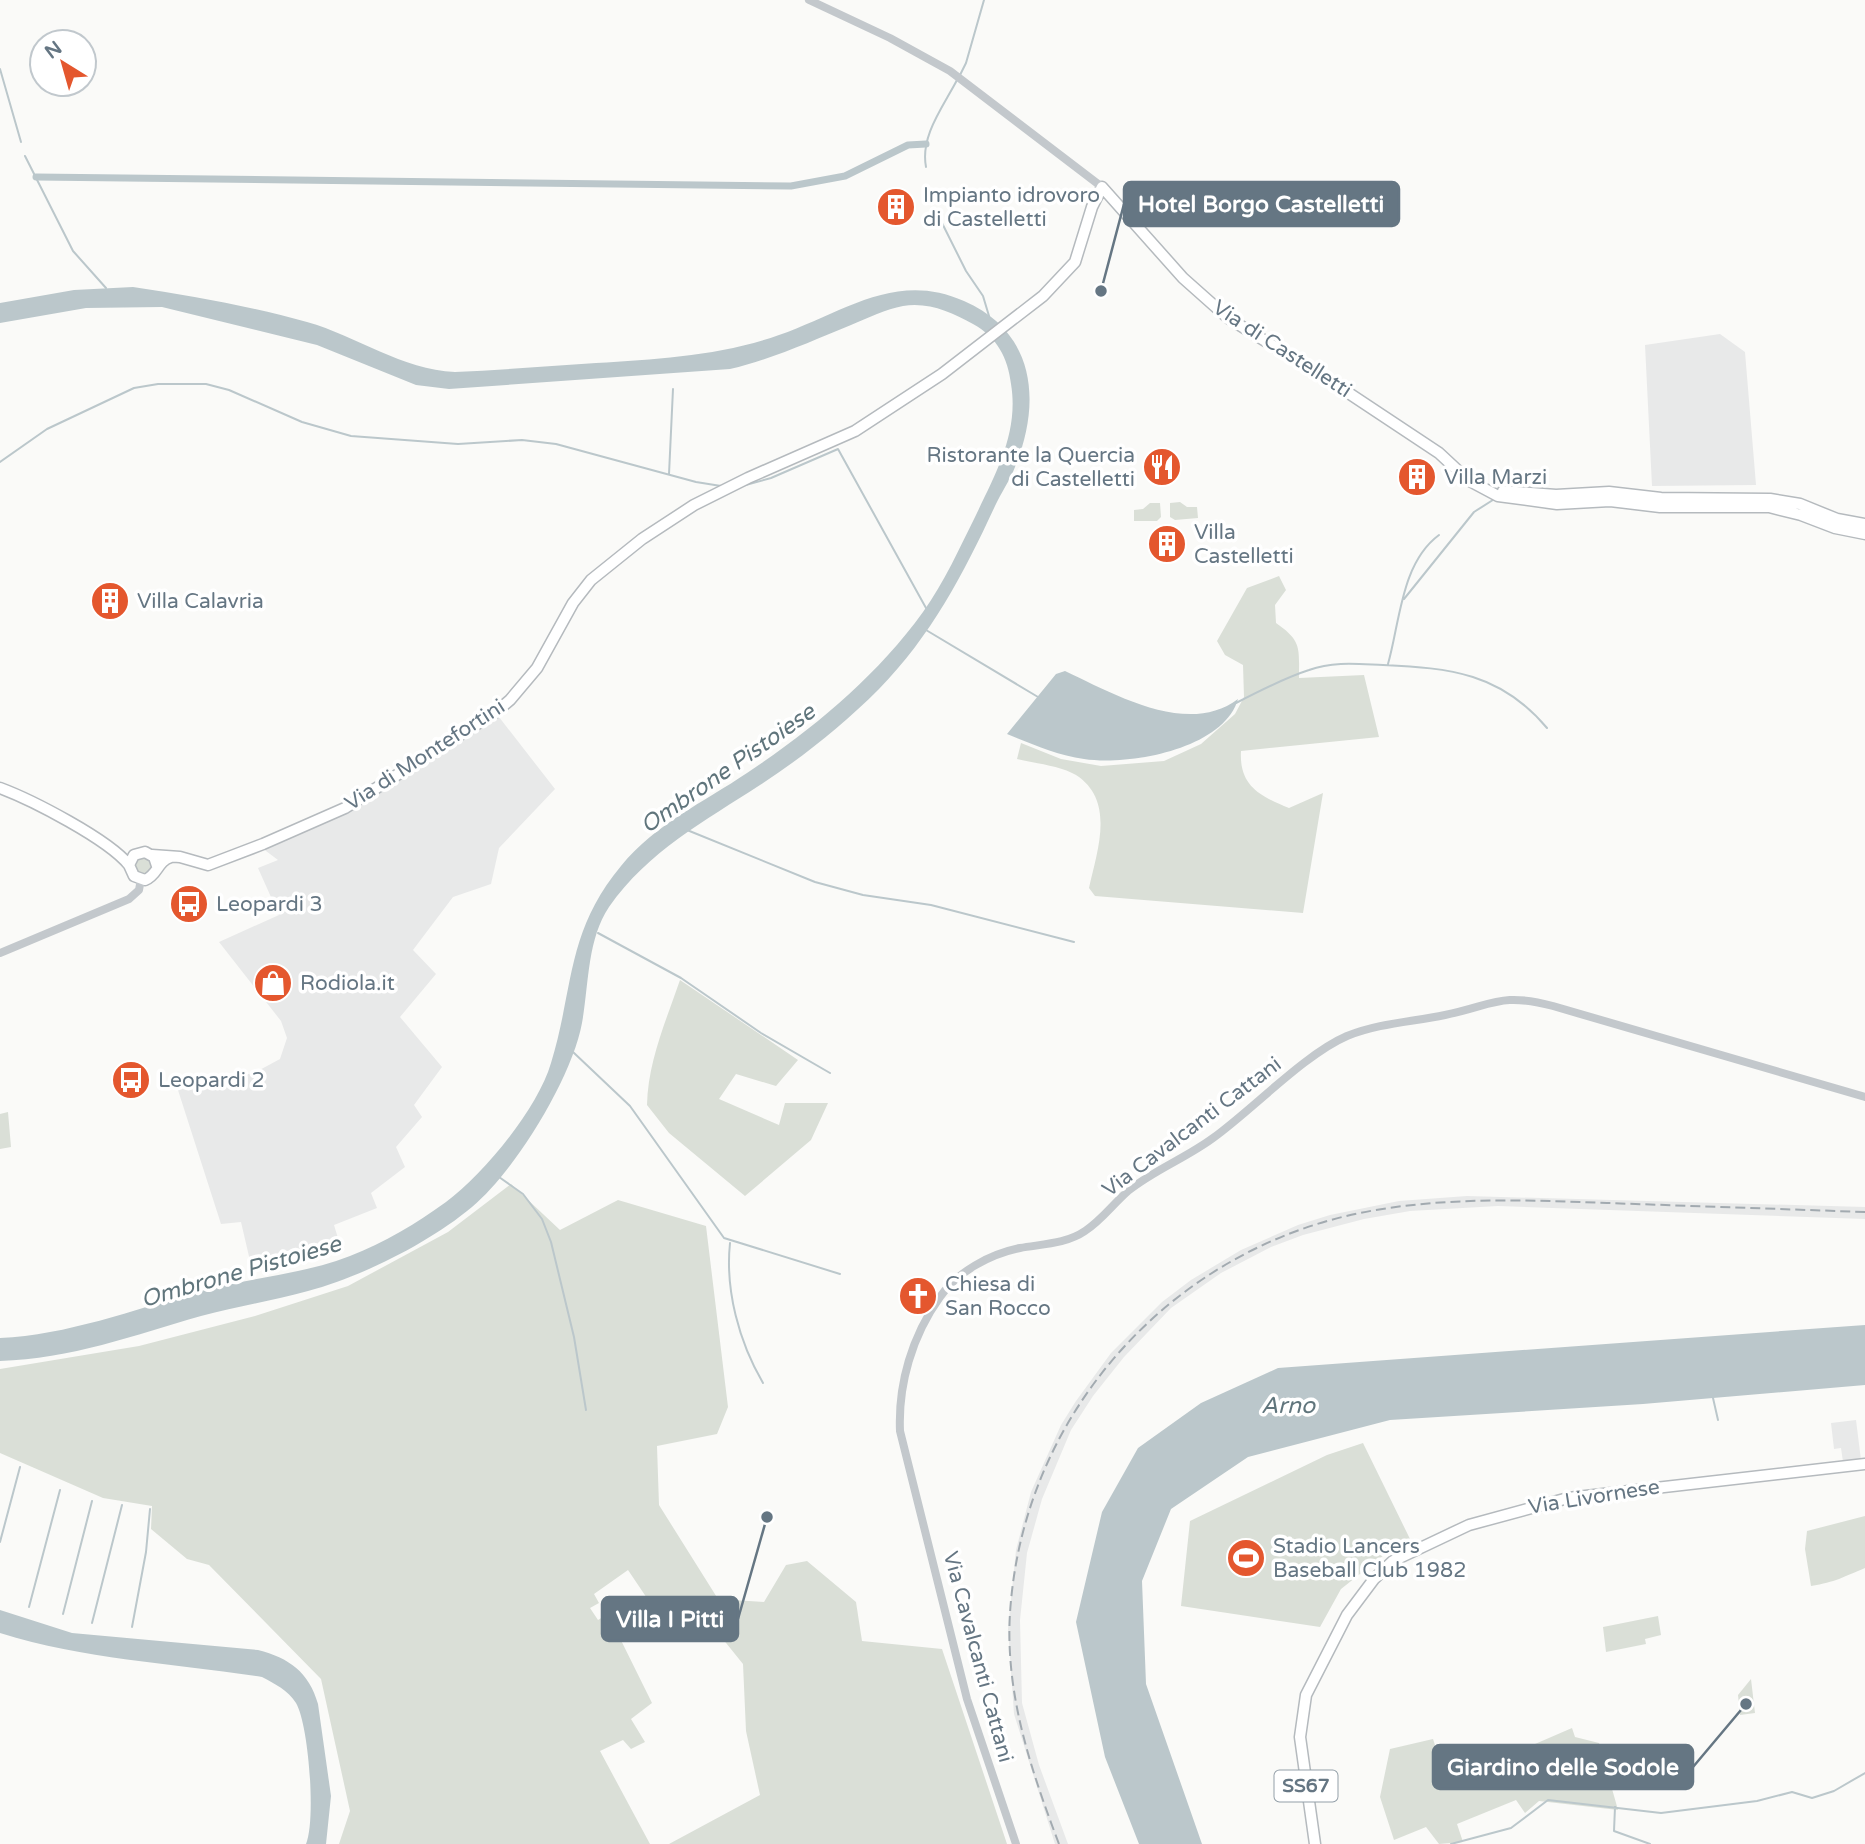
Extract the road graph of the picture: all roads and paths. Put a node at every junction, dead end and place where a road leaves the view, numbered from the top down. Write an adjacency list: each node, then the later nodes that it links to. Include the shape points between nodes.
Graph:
1 (809, 0): 2 (street, via 950,71)
2 (1102, 187): 3 (main road, Via di Castelletti, via 1184,278 1228,318 1409,433); 10 (main road, Via di Montefortini, via 1075,262 1053,287 984,343 856,431 694,505 642,539 591,580 537,668 510,700 345,808 217,863 205,865)
3 (1482, 488): 4 (main road, via 1556,495 1609,492 1661,498 1770,499); 5 (main road, Via di Castelletti, via 1498,496 1557,504 1611,501 1660,507 1769,507)
4 (1865, 524)
5 (1865, 534)
6 (0, 788): 7 (main road, via 44,807)
7 (112, 849): 8 (main road, Via di Montefortini); 11 (main road)
8 (134, 855): 9 (main road, Via di Montefortini); 11 (main road)
9 (152, 855): 10 (main road, Via di Montefortini); 12 (main road)
10 (172, 856): 12 (main road)
11 (129, 865): 13 (main road)
12 (157, 866): 13 (main road, via 152,877)
13 (141, 879): 14 (street, via 139,890 129,899)
14 (0, 953)
15 (1865, 1097): 17 (street, Via Cavalcanti Cattani, via 1577,1012 1514,998 1375,1026 1344,1038 1211,1139 1140,1181 1083,1233 1016,1249 974,1267 940,1296 909,1358 899,1401 900,1431 967,1699)
16 (1865, 1464): 18 (main road, Via Livornese / SS67, via 1567,1498 1519,1509 1431,1541 1388,1565 1357,1600 1306,1695 1300,1727)
17 (1016, 1844)
18 (1315, 1844)

